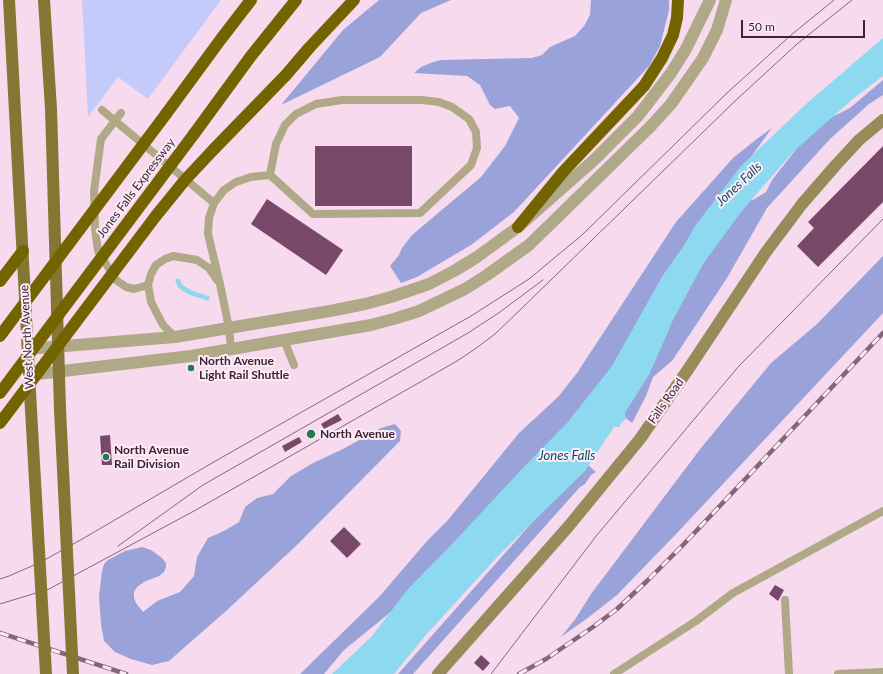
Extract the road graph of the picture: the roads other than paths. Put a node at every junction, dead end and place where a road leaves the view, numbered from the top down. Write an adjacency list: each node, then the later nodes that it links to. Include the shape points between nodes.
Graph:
1 (9, 0): 16 (main road, West North Avenue)
2 (44, 0): 24 (main road, via 51,109)
3 (251, 0): 21 (highway, Jones Falls Expressway, bridge)
4 (296, 0): 30 (highway, Jones Falls Expressway, bridge, via 250,56)
5 (354, 0): 31 (highway, bridge, via 185,180 154,217)
6 (678, 0): 15 (highway, via 673,35 644,86 563,172)
7 (710, 0): 15 (street, via 686,49 638,116 593,161)
8 (726, 0): 23 (street, via 717,30 702,58 671,104 602,175 524,249 465,289 419,310 371,325)
9 (102, 110): 11 (lane)
10 (121, 113): 11 (lane)
11 (115, 120): 14 (lane); 19 (lane, via 101,139 94,191 98,251 116,280 126,287 134,289)
12 (883, 120): 37 (main road, Falls Road, via 859,140 802,204 766,252 640,439 568,527)
13 (270, 175): 13 (lane, via 276,144 285,125 296,114 316,104 342,100 439,102 452,107 469,119 476,132 477,148 471,165 420,213 314,214); 14 (lane, via 236,182 224,190)
14 (214, 203): 18 (lane, via 209,218 208,234)
15 (518, 227): 20 (street, via 477,257 429,284 358,305)
16 (23, 251): 17 (highway); 25 (main road, West North Avenue)
17 (0, 281)
18 (220, 284): 19 (lane, via 209,268 197,260 173,256 156,265); 20 (lane)
19 (148, 285): 22 (lane, via 151,302 163,326)
20 (228, 328): 22 (street); 26 (lane)
21 (0, 336)
22 (175, 337): 24 (street)
23 (284, 340): 26 (street); 27 (lane)
24 (58, 346): 25 (street); 28 (main road)
25 (28, 349): 29 (main road, West North Avenue)
26 (231, 349): 28 (street)
27 (294, 365)
28 (59, 372): 29 (street); 36 (main road, bridge)
29 (29, 375): 35 (main road, West North Avenue, bridge)
30 (0, 393)
31 (0, 423)
32 (883, 511): 38 (lane, via 733,593 696,621)
33 (785, 600): 39 (lane)
34 (883, 672): 40 (lane)
35 (46, 674)
36 (73, 674)
37 (438, 674)
38 (614, 674)
39 (789, 674)
40 (838, 674)

